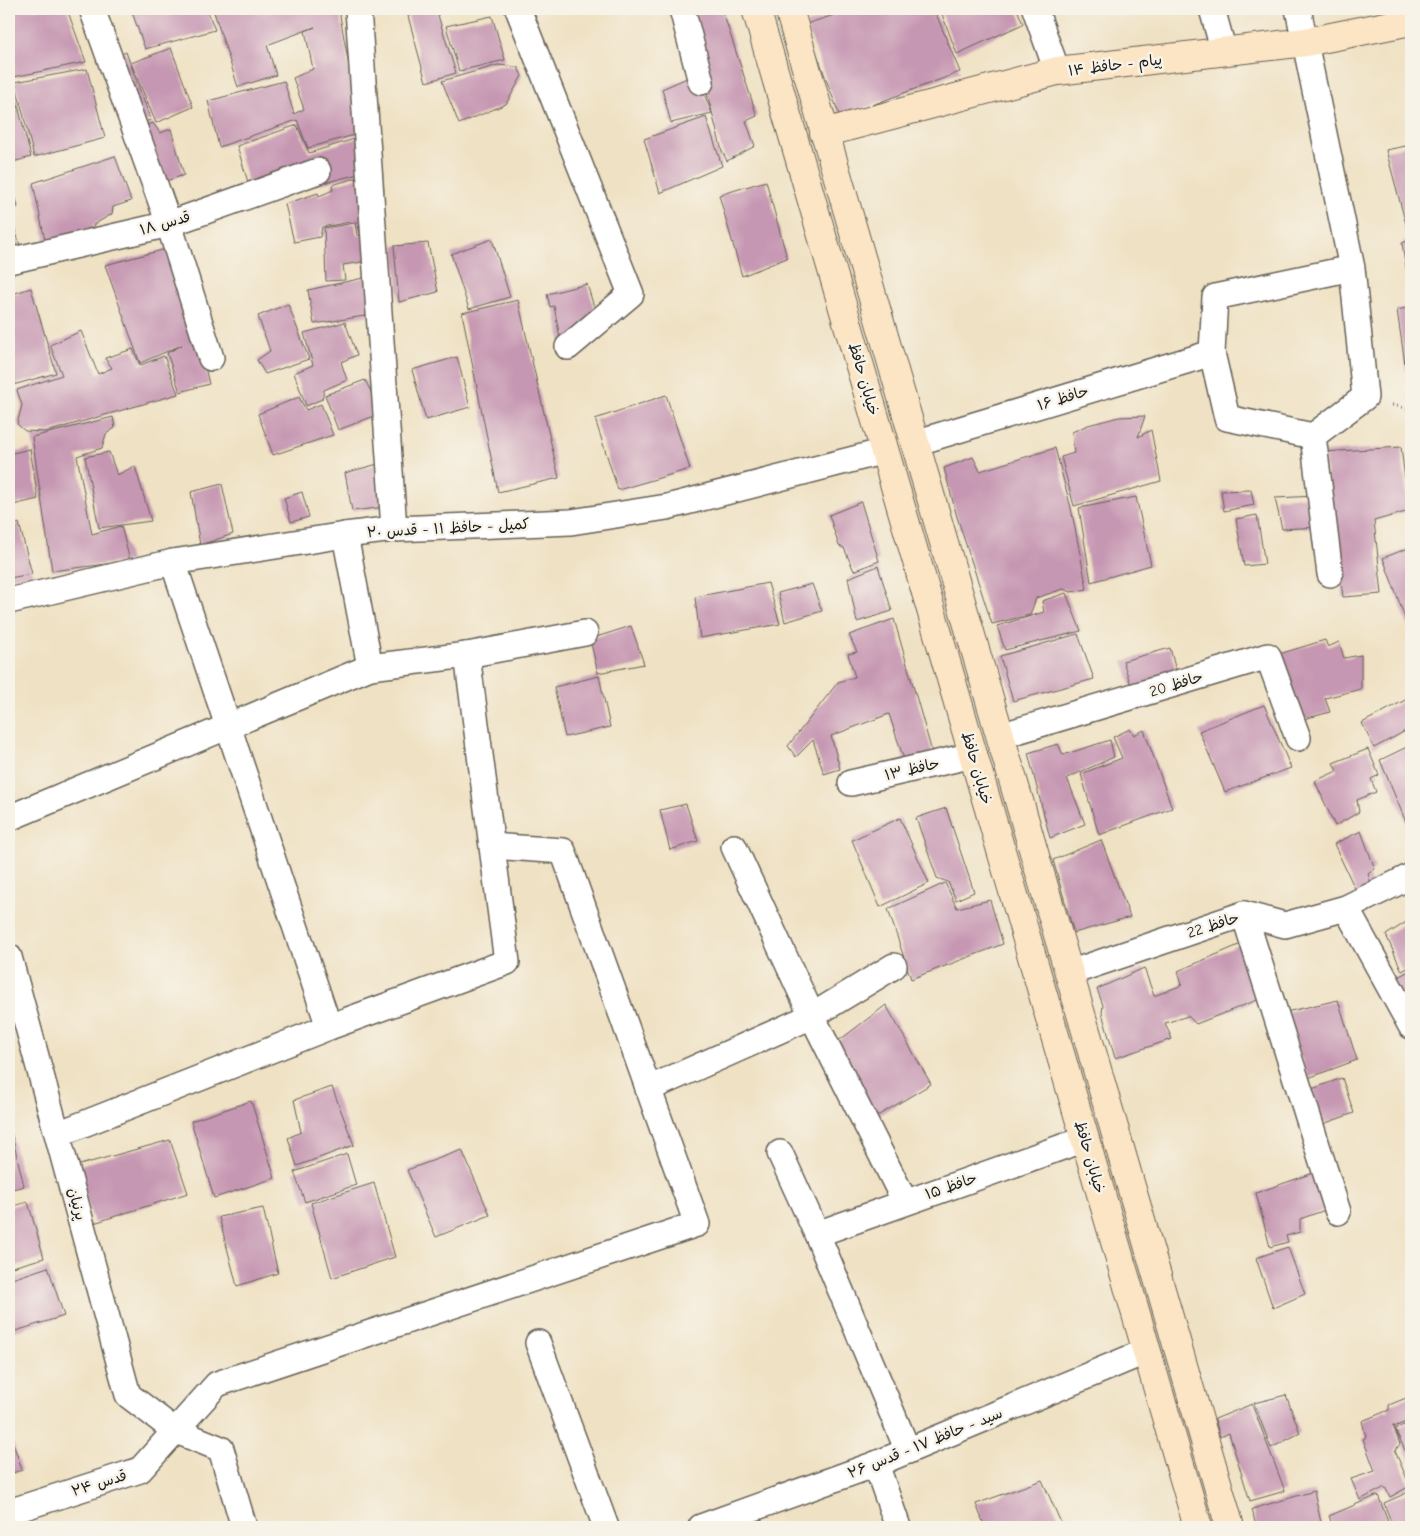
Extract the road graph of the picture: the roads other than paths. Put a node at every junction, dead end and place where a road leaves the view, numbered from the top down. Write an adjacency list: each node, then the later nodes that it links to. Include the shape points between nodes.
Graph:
1 (92, 9): 17 (street)
2 (358, 9): 26 (street)
3 (518, 9): 20 (street, via 631,294)
4 (682, 9): 14 (street)
5 (756, 9): 25 (main road, خیابان حافظ)
6 (1035, 9): 13 (street)
7 (1212, 9): 12 (street)
8 (1298, 9): 11 (street)
9 (793, 10): 15 (main road, خیابان حافظ)
10 (1393, 18): 11 (main road, پیام - حافظ ۱۴)
11 (1306, 42): 12 (main road, پیام - حافظ ۱۴); 19 (street)
12 (1224, 52): 13 (main road, پیام - حافظ ۱۴)
13 (1057, 71): 15 (main road, پیام - حافظ ۱۴)
14 (701, 82)
15 (824, 133): 24 (main road, خیابان حافظ)
16 (318, 171): 17 (street, قدس ۱۸)
17 (169, 224): 18 (street, قدس ۱۸); 22 (street)
18 (9, 261)
19 (1352, 268): 21 (street, via 1215,298); 23 (street, via 1365,398)
20 (568, 347)
21 (1212, 353): 23 (street, via 1227,418); 24 (street, حافظ ۱۶)
22 (211, 358)
23 (1313, 436): 29 (street)
24 (914, 443): 35 (main road, خیابان حافظ)
25 (885, 451): 26 (street, کمیل - حافظ ۱۱ - قدس ۲۰, via 667,507 571,522); 37 (main road, خیابان حافظ)
26 (394, 529): 27 (street, کمیل - حافظ ۱۱ - قدس ۲۰)
27 (345, 535): 28 (street, کمیل - حافظ ۱۱ - قدس ۲۰); 33 (street)
28 (173, 562): 30 (street, کمیل - حافظ ۱۱ - قدس ۲۰); 34 (street)
29 (1330, 574)
30 (9, 600)
31 (584, 633): 32 (street)
32 (467, 655): 33 (street); 40 (street)
33 (370, 668): 34 (street)
34 (228, 727): 39 (street); 50 (street)
35 (1000, 736): 36 (street, حافظ 20, via 1268,656); 46 (main road, خیابان حافظ)
36 (1298, 738)
37 (973, 755): 38 (street, حافظ ۱۳); 53 (main road, خیابان حافظ)
38 (851, 783)
39 (9, 818)
40 (492, 846): 50 (street, via 507,962); 51 (street, via 563,851)
41 (734, 848): 48 (street)
42 (1411, 876): 43 (street, حافظ 22)
43 (1346, 908): 44 (street, حافظ 22, via 1285,924); 49 (street)
44 (1244, 914): 46 (street, حافظ 22); 56 (street)
45 (894, 966): 48 (street)
46 (1069, 972): 69 (main road, خیابان حافظ)
47 (11, 973): 52 (street, پرنیان)
48 (812, 1016): 51 (street); 55 (street)
49 (1411, 1026)
50 (329, 1027): 52 (street)
51 (648, 1089): 60 (street, قدس ۲۴, via 696,1224 217,1384)
52 (58, 1134): 60 (street, پرنیان, via 128,1395)
53 (1085, 1139): 55 (street, حافظ ۱۵); 59 (main road, خیابان حافظ)
54 (780, 1153): 57 (street)
55 (905, 1202): 57 (street, حافظ ۱۵)
56 (1338, 1212)
57 (817, 1234): 61 (street)
58 (538, 1343): 65 (street)
59 (1147, 1351): 61 (street, سید - حافظ ۱۷ - قدس ۲۶); 68 (main road, خیابان حافظ)
60 (174, 1430): 63 (street, قدس ۲۴, via 140,1470); 64 (street, پرنیان, via 221,1449)
61 (908, 1451): 62 (street, سید - حافظ ۱۷ - قدس ۲۶)
62 (876, 1464): 66 (street, سید - حافظ ۱۷ - قدس ۲۶); 67 (street)
63 (9, 1512)
64 (244, 1527)
65 (606, 1527)
66 (701, 1527)
67 (898, 1527)
68 (1198, 1527)
69 (1230, 1527)

